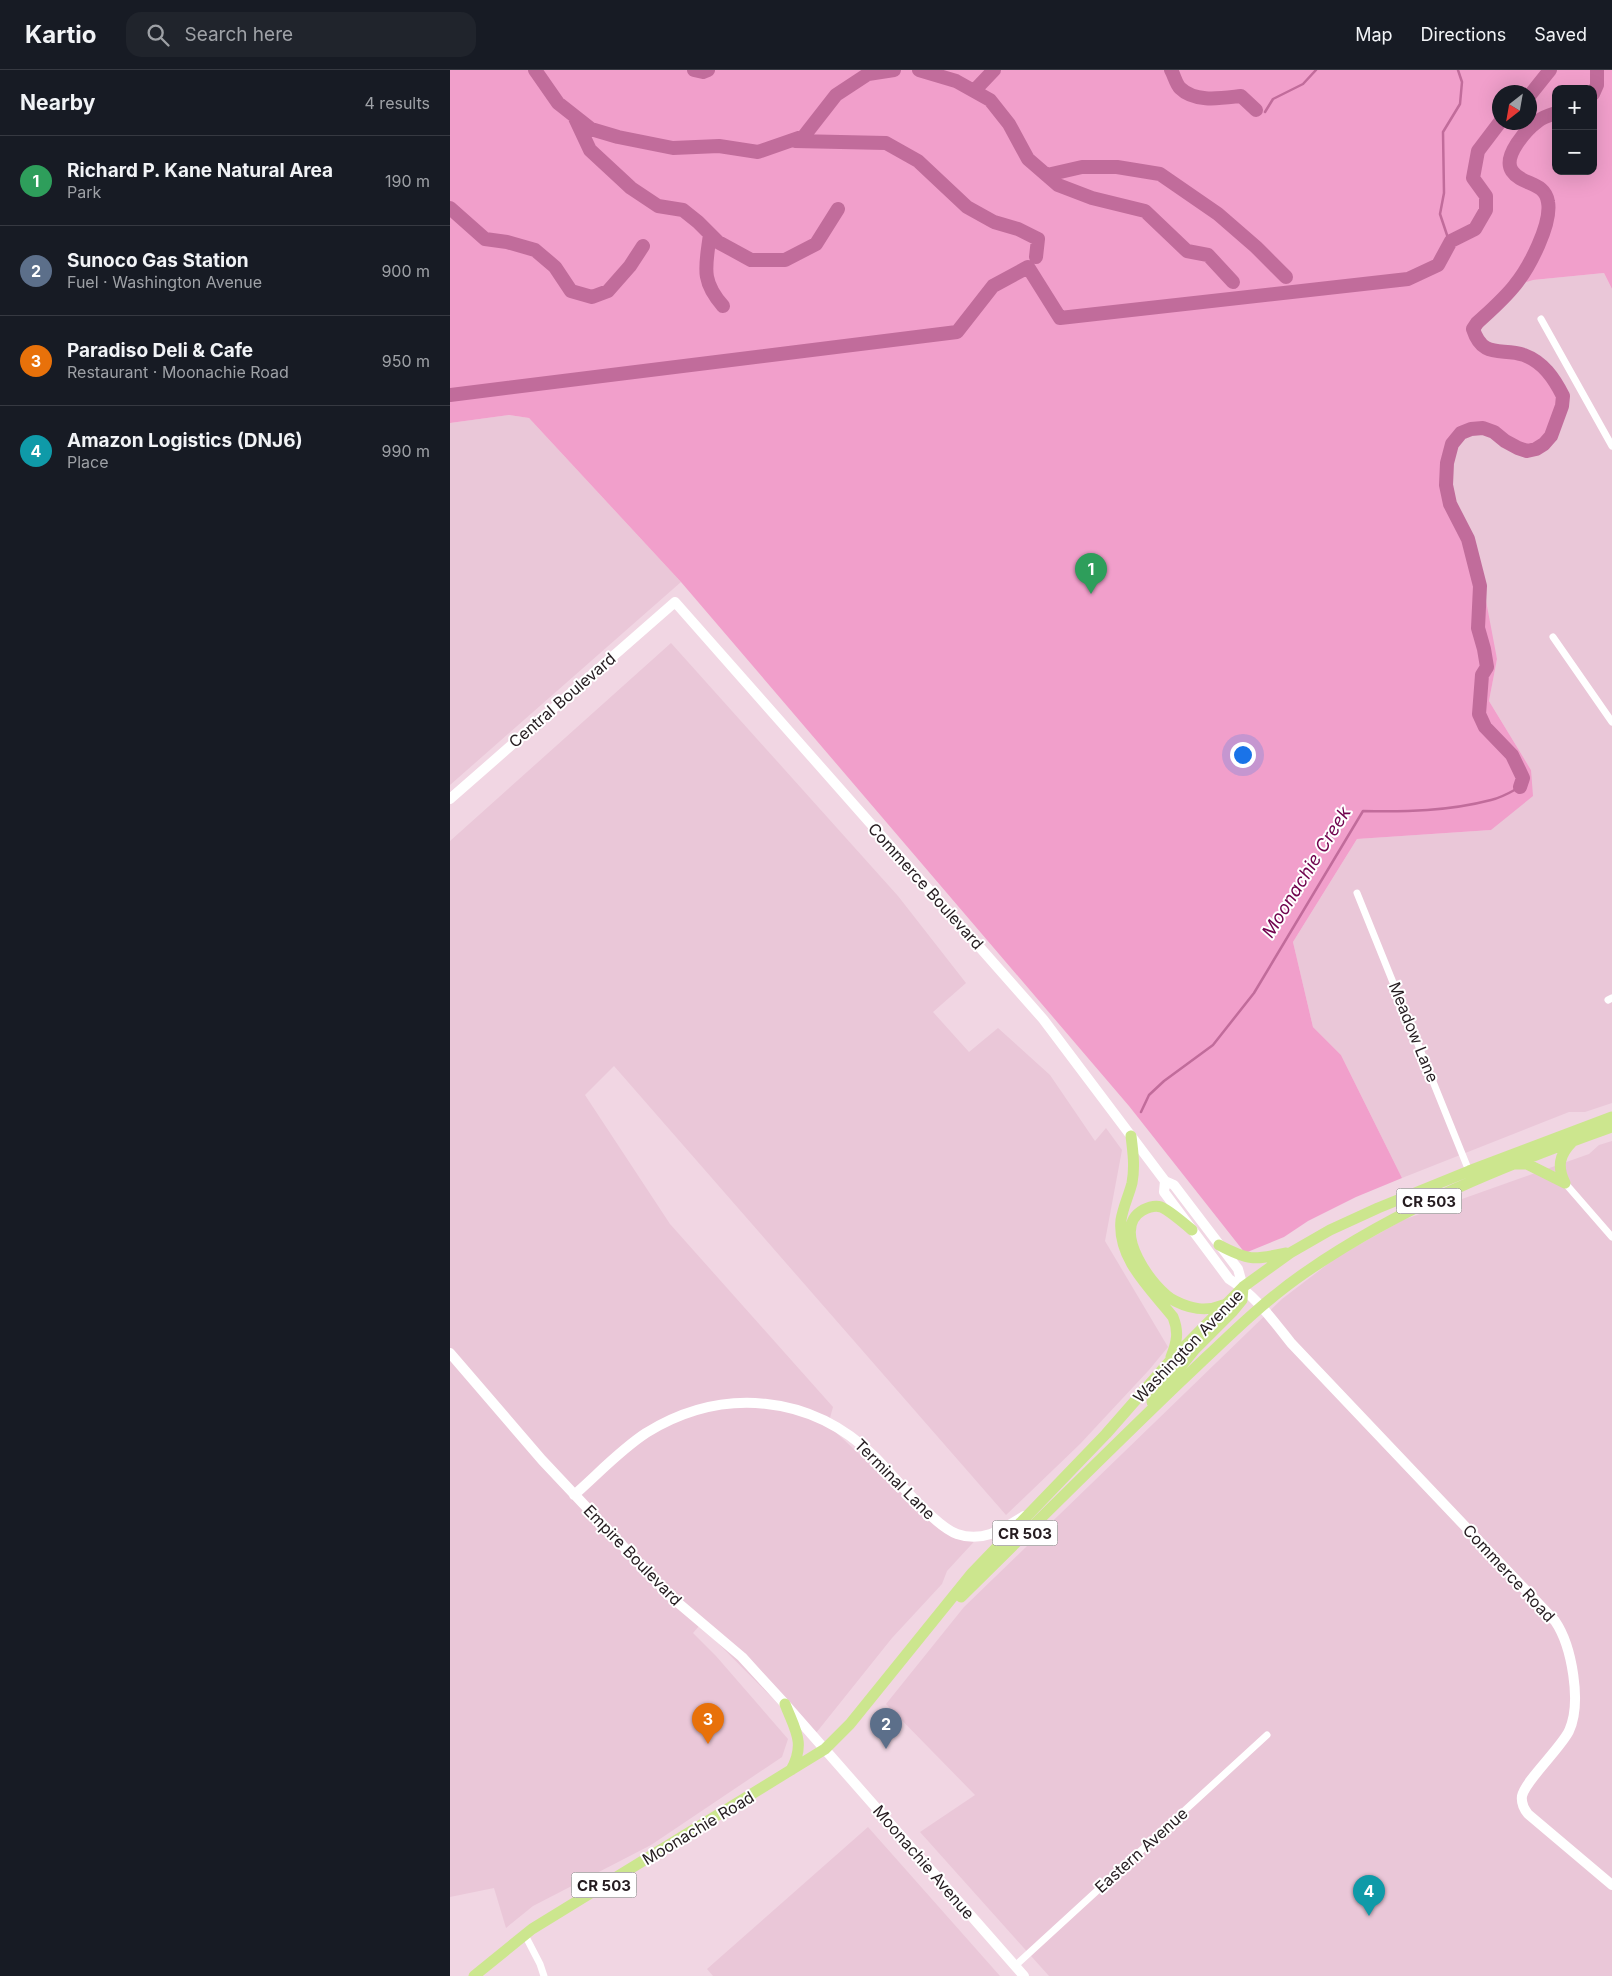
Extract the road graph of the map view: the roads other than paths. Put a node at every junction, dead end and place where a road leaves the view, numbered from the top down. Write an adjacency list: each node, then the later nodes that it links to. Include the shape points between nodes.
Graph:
1 (1541, 319): 2 (street)
2 (1612, 446)
3 (675, 602): 6 (street, Central Boulevard); 10 (street, Commerce Boulevard, via 1044,1019)
4 (1553, 637): 5 (street)
5 (1612, 722)
6 (450, 799)
7 (1358, 892): 13 (street, Meadow Lane)
8 (1612, 1118): 13 (main road, Washington Avenue / CR 503)
9 (1612, 1127): 11 (main road, Washington Avenue / CR 503)
10 (1131, 1136): 14 (street, Commerce Boulevard); 24 (main road, via 1134,1168 1121,1221 1123,1244 1132,1264 1173,1317 1177,1341)
11 (1574, 1140): 12 (main road, Washington Avenue / CR 503); 15 (main road, via 1560,1158 1560,1173)
12 (1514, 1164): 15 (main road, via 1527,1164); 22 (main road, Washington Avenue / CR 503, via 1393,1219 1305,1272)
13 (1469, 1171): 19 (main road, Washington Avenue / CR 503, via 1378,1208)
14 (1165, 1181): 16 (street, Commerce Boulevard, via 1164,1192); 18 (street, Commerce Boulevard, via 1174,1186)
15 (1565, 1183): 17 (street)
16 (1192, 1230): 20 (street, Commerce Boulevard, via 1229,1279); 21 (main road, via 1161,1207 1149,1207 1132,1221 1130,1237 1136,1257 1173,1300 1192,1308 1211,1310)
17 (1612, 1237)
18 (1219, 1245): 19 (main road, via 1252,1259); 20 (street, Commerce Boulevard, via 1238,1269)
19 (1290, 1253): 20 (main road, Washington Avenue / CR 503)
20 (1243, 1287): 21 (main road, Washington Avenue / CR 503); 22 (street, Commerce Road); 25 (main road, via 1242,1300 1195,1349)
21 (1224, 1305): 24 (main road, Washington Avenue / CR 503)
22 (1262, 1306): 25 (main road, Washington Avenue / CR 503); 33 (street, Commerce Road, via 1291,1343 1562,1630 1570,1657 1575,1706 1573,1718 1563,1740 1524,1790 1522,1802 1528,1814)
23 (450, 1353): 26 (street, Empire Boulevard)
24 (1170, 1361): 27 (main road, Washington Avenue / CR 503, via 1106,1434)
25 (1133, 1428): 28 (main road, Washington Avenue / CR 503)
26 (574, 1494): 27 (street, Terminal Lane, via 632,1443 659,1426 702,1409 756,1403 805,1412 847,1433 940,1524 958,1534 988,1536); 29 (street, Empire Boulevard, via 670,1596 742,1657)
27 (1031, 1511): 28 (main road, Washington Avenue / CR 503, via 972,1573)
28 (918, 1638): 31 (main road, Washington Avenue / CR 503, via 850,1724)
29 (785, 1704): 31 (street, Empire Boulevard); 32 (main road, via 799,1745)
30 (1268, 1735): 35 (street, Eastern Avenue)
31 (825, 1748): 32 (main road, Moonachie Road / CR 503); 35 (street, Moonachie Avenue)
32 (790, 1771): 34 (main road, Moonachie Road / CR 503)
33 (1612, 1885)
34 (525, 1935): 36 (main road, Moonachie Road / CR 503); 37 (street)
35 (1015, 1966): 38 (street, Moonachie Avenue)
36 (474, 1976)
37 (544, 1976)
38 (1024, 1976)

